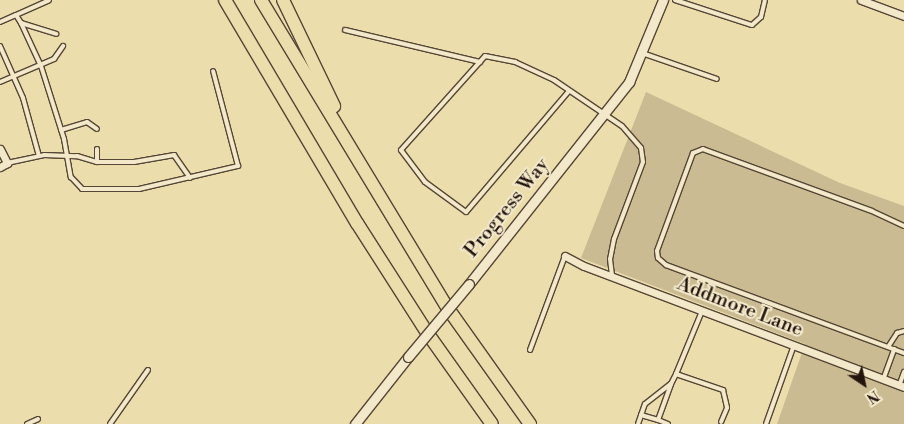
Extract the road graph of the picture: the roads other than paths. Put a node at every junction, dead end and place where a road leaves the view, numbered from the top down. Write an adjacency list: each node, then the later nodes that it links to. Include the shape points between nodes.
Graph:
1 (49, 0): 10 (lane)
2 (223, 0): 60 (highway, via 357,223 439,350)
3 (261, 0): 36 (highway)
4 (283, 0): 36 (highway)
5 (664, 0): 18 (street, Progress Way)
6 (675, 0): 7 (lane, via 752,24 761,17)
7 (765, 0)
8 (861, 0): 9 (street)
9 (882, 4): 11 (street)
10 (16, 15): 12 (lane); 13 (lane)
11 (904, 16)
12 (0, 22)
13 (21, 23): 15 (lane); 20 (lane)
14 (344, 30): 19 (lane)
15 (56, 34)
16 (0, 46): 22 (lane)
17 (63, 46): 20 (lane, via 54,59)
18 (642, 53): 23 (lane); 26 (street, Progress Way, via 630,82)
19 (480, 62): 25 (lane, via 485,56 516,62); 25 (lane, via 402,150 425,182 466,212)
20 (41, 66): 22 (lane); 28 (lane)
21 (213, 70): 35 (lane, via 238,166)
22 (15, 76): 24 (lane); 31 (lane)
23 (717, 79)
24 (0, 82)
25 (569, 91): 26 (lane)
26 (604, 116): 39 (lane, via 622,126 641,148 643,162 614,239 610,259); 59 (street, Progress Way, bridge)
27 (97, 128): 28 (lane, via 87,122)
28 (61, 130): 32 (lane)
29 (0, 149): 34 (street)
30 (97, 149): 33 (lane)
31 (39, 156): 32 (lane); 34 (lane)
32 (68, 156): 33 (lane); 35 (lane, via 71,177 82,189 139,189)
33 (97, 162): 35 (lane, via 134,162 174,155)
34 (4, 165)
35 (190, 178)
36 (370, 183): 61 (highway, via 448,310)
37 (904, 226): 43 (lane, via 872,210 703,149 693,154 657,252 658,258 666,265)
38 (565, 256): 39 (street, Addmore Lane); 45 (lane)
39 (612, 276): 40 (street, Addmore Lane)
40 (702, 311): 42 (street, Addmore Lane); 49 (lane)
41 (904, 331): 43 (lane, via 897,333)
42 (794, 345): 50 (street, Addmore Lane); 64 (lane)
43 (888, 347): 44 (lane)
44 (894, 349): 46 (lane); 50 (lane)
45 (530, 350)
46 (904, 353)
47 (148, 370): 58 (lane)
48 (904, 372): 52 (lane)
49 (676, 374): 51 (lane); 56 (lane, via 724,390 727,408)
50 (883, 380): 52 (street, Addmore Lane)
51 (671, 384): 53 (lane, via 645,404); 55 (lane)
52 (902, 386)
53 (641, 415): 55 (lane); 62 (lane)
54 (38, 419): 57 (lane)
55 (658, 420): 63 (lane)
56 (721, 422)
57 (27, 424)
58 (110, 424)
59 (355, 424)
60 (492, 424)
61 (530, 424)
62 (638, 424)
63 (668, 424)
64 (766, 424)

